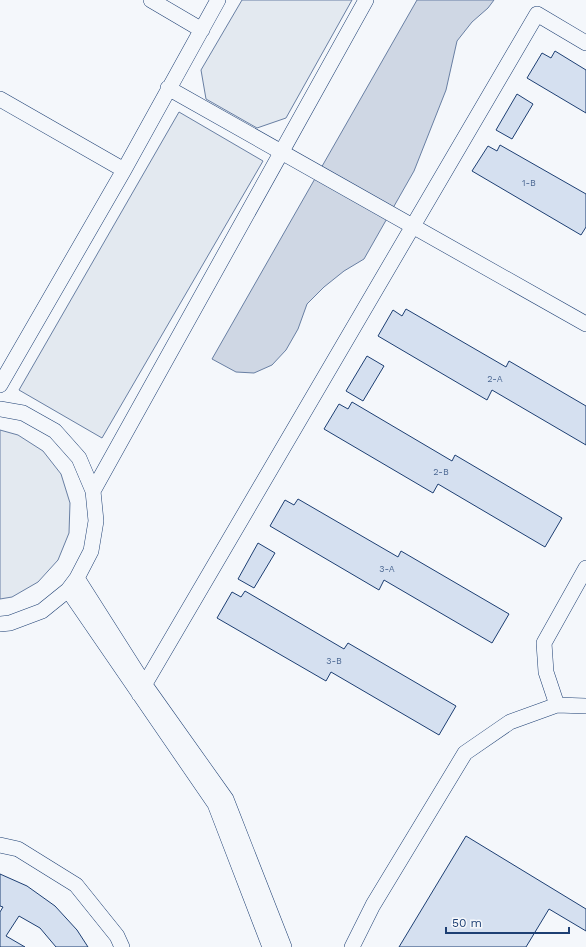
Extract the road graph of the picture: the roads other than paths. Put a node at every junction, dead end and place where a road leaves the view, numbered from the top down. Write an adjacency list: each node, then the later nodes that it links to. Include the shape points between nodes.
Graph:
1 (151, 0): 4 (street)
2 (218, 0): 4 (street)
3 (366, 0): 8 (street)
4 (202, 30): 6 (street)
5 (586, 43): 10 (street, via 537,14)
6 (168, 88): 8 (street); 9 (street)
7 (0, 99): 9 (street)
8 (282, 152): 10 (street); 14 (street)
9 (124, 170): 12 (street)
10 (413, 226): 11 (street); 19 (street)
11 (586, 324)
12 (0, 385)
13 (0, 409): 14 (street, via 23,413 55,431 79,458)
14 (93, 491): 16 (street, via 96,522 91,551)
15 (586, 568): 20 (street, via 544,642 546,672)
16 (77, 578): 17 (street); 19 (street)
17 (68, 590): 18 (street, via 42,611); 19 (street)
18 (3, 626)
19 (142, 690): 24 (street, via 215,804); 25 (street, via 226,799)
20 (557, 704): 21 (street); 26 (street, via 510,722 465,753 373,905)
21 (586, 706)
22 (0, 845): 23 (street, via 18,849 76,885 117,936)
23 (122, 947)
24 (270, 947)
25 (284, 947)
26 (352, 947)

